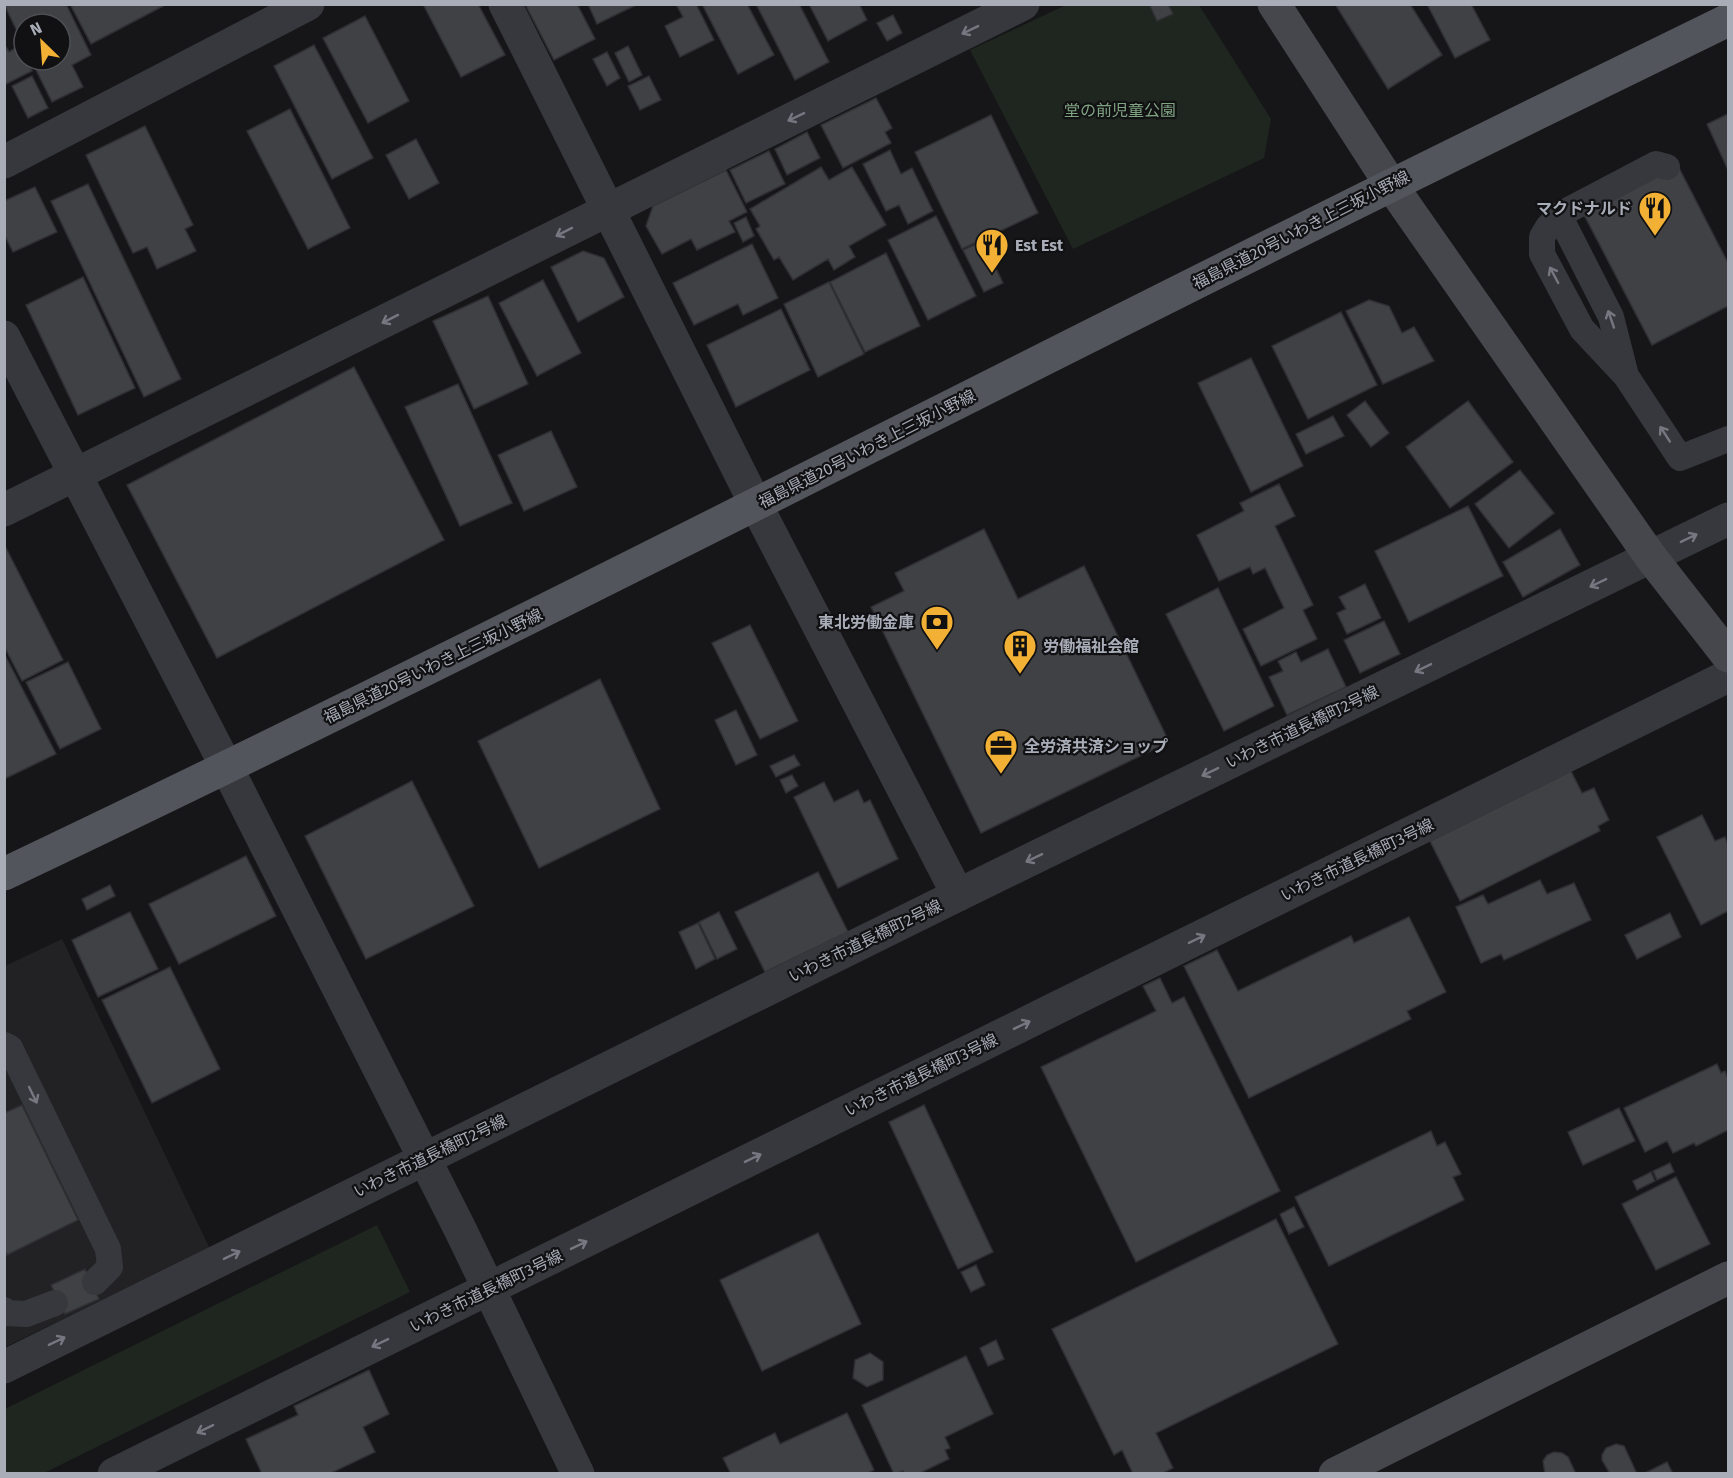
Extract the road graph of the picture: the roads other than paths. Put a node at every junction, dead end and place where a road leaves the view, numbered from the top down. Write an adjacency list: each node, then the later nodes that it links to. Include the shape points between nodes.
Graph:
1 (308, 4): 6 (street)
2 (505, 4): 9 (street)
3 (1023, 4): 9 (street, one-way to 9)
4 (1274, 4): 8 (street)
5 (1728, 20): 8 (main road, 福島県道20号いわき上三坂小野線)
6 (4, 162)
7 (1667, 167): 11 (lane, one-way to 7, via 1680,458 1626,375 1582,328 1542,254 1542,237 1559,214 1656,164)
8 (1391, 185): 13 (main road, 福島県道20号いわき上三坂小野線); 16 (street)
9 (608, 210): 12 (street, one-way to 12); 13 (street)
10 (4, 337): 12 (street)
11 (1728, 439)
12 (75, 476): 14 (street); 19 (street)
13 (756, 505): 19 (main road, 福島県道20号いわき上三坂小野線); 21 (street)
14 (4, 510)
15 (1728, 519): 16 (street, いわき市道長橋町2号線, one-way to 15)
16 (1650, 556): 17 (street); 21 (street, いわき市道長橋町2号線, one-way to 21)
17 (1728, 656)
18 (1728, 676): 26 (street, いわき市道長橋町3号線, one-way to 18)
19 (227, 768): 20 (main road, 福島県道20号いわき上三坂小野線); 23 (street)
20 (4, 874)
21 (958, 895): 23 (street, いわき市道長橋町2号線)
22 (4, 1045): 25 (lane, one-way to 25, via 10,1048 108,1249 110,1267)
23 (424, 1159): 26 (street); 29 (street, いわき市道長橋町2号線, one-way to 23)
24 (1728, 1278): 32 (street)
25 (95, 1282)
26 (489, 1289): 30 (street, いわき市道長橋町3号線, one-way to 30); 31 (street)
27 (55, 1303): 28 (lane, via 26,1314)
28 (4, 1310)
29 (4, 1367)
30 (114, 1473)
31 (578, 1473)
32 (1335, 1473)

